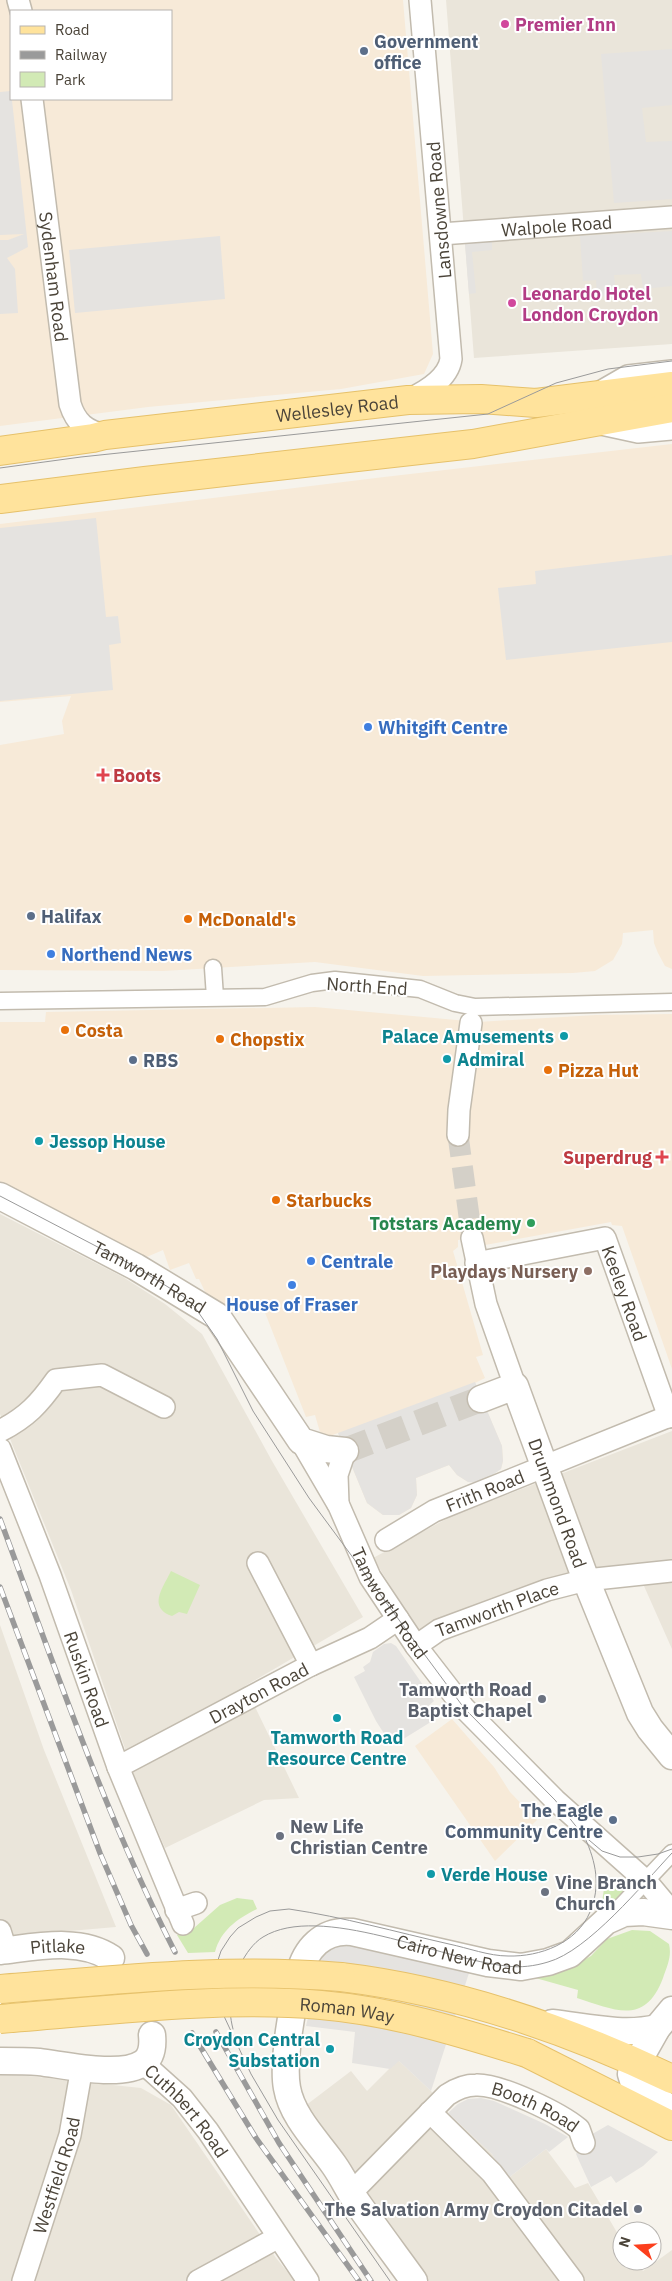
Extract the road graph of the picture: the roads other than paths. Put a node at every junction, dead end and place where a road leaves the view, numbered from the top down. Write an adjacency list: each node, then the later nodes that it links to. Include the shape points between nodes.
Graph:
1 (420, 0): 4 (street, Lansdowne Road)
2 (32, 100): 11 (street, Sydenham Road, via 70,404 82,425)
3 (672, 218): 4 (street, Walpole Road)
4 (441, 234): 7 (street, Lansdowne Road, via 450,364 438,381)
5 (672, 371): 8 (street, Wellesley Road, via 628,376)
6 (672, 386): 8 (main road)
7 (408, 400): 8 (main road, Wellesley Road, via 481,399); 11 (main road, Wellesley Road)
8 (593, 408): 9 (main road); 10 (street, Wellesley Road, via 638,432); 13 (main road, Wellesley Road, via 465,445)
9 (672, 408)
10 (672, 428)
11 (105, 435): 12 (main road, Wellesley Road)
12 (0, 451)
13 (0, 500)
14 (213, 968): 15 (street)
15 (215, 997): 16 (street, North End); 18 (street, North End, via 265,997 312,983 335,980 420,989 455,1003)
16 (0, 1001)
17 (672, 1002): 18 (street, North End)
18 (473, 1015): 19 (street)
19 (458, 1135)
20 (0, 1196): 28 (street, Tamworth Road, via 136,1267 218,1316)
21 (472, 1238): 22 (street, Drummond Road)
22 (476, 1264): 23 (street, Drummond Road, via 486,1304); 26 (street, Keeley Road, via 605,1238)
23 (515, 1386): 24 (street); 31 (street, Drummond Road)
24 (481, 1399)
25 (164, 1408): 27 (street, via 140,1386 102,1375 56,1380 40,1403 22,1419)
26 (671, 1416): 31 (street, Frith Road)
27 (0, 1431)
28 (301, 1441): 30 (street, Tamworth Road); 32 (street, Tamworth Road)
29 (0, 1449): 41 (street, Ruskin Road, via 50,1575)
30 (345, 1451): 32 (street, Tamworth Road, via 337,1475)
31 (544, 1466): 33 (street, Frith Road, via 434,1511); 36 (street, Drummond Road)
32 (339, 1506): 37 (street, Tamworth Road, via 363,1565)
33 (386, 1540)
34 (258, 1563): 39 (street)
35 (672, 1571): 36 (street, Tamworth Place)
36 (586, 1580): 38 (street, Tamworth Place, via 547,1590 457,1623 439,1630); 40 (street, Drummond Road, via 640,1713)
37 (398, 1620): 38 (street, Tamworth Road); 39 (street, Drayton Road, via 370,1638)
38 (416, 1646): 43 (street, Tamworth Road, via 464,1708 555,1800)
39 (311, 1666): 41 (street, Drayton Road)
40 (672, 1756)
41 (118, 1767): 44 (street, Ruskin Road, via 179,1917)
42 (672, 1853): 43 (street, Cairo New Road)
43 (646, 1881): 45 (street, Tamworth Road); 47 (street, Cairo New Road)
44 (196, 1903)
45 (672, 1912)
46 (672, 1916): 47 (street, Cairo New Road, via 631,1912)
47 (606, 1922): 64 (street, Cairo New Road, via 570,1954 521,1967 488,1963 352,1932 328,1935 314,1944 301,1967 294,1994 287,2089 295,2109)
48 (2, 1944): 49 (street, Pitlake, via 78,1946)
49 (111, 1958)
50 (0, 1989): 51 (main road, Roman Way, bridge, via 179,1975 278,1973 373,1981 443,1995)
51 (519, 2016): 53 (street, via 624,2032 642,2032); 56 (main road, Roman Way)
52 (0, 2019): 62 (main road, Roman Way, bridge, via 241,2004 321,2005 403,2017 527,2053)
53 (665, 2019): 56 (street)
54 (152, 2035): 57 (street, via 150,2053)
55 (0, 2061): 58 (street, Cuthbert Road)
56 (636, 2062): 59 (main road, Roman Way); 60 (street, via 632,2074 635,2087)
57 (143, 2063): 58 (street, Cuthbert Road, via 117,2069); 65 (street, Cuthbert Road, via 182,2098 208,2131)
58 (82, 2067): 66 (street, Westfield Road, via 70,2135)
59 (672, 2079)
60 (672, 2110)
61 (430, 2112): 63 (street, Booth Road, via 455,2089 476,2085 496,2087 559,2116 579,2129); 64 (street); 70 (street, via 492,2173)
62 (672, 2126)
63 (584, 2143)
64 (351, 2193): 69 (street)
65 (277, 2238): 67 (street); 68 (street, Cuthbert Road)
66 (24, 2281)
67 (198, 2281)
68 (308, 2281)
69 (414, 2281)
70 (573, 2281)

